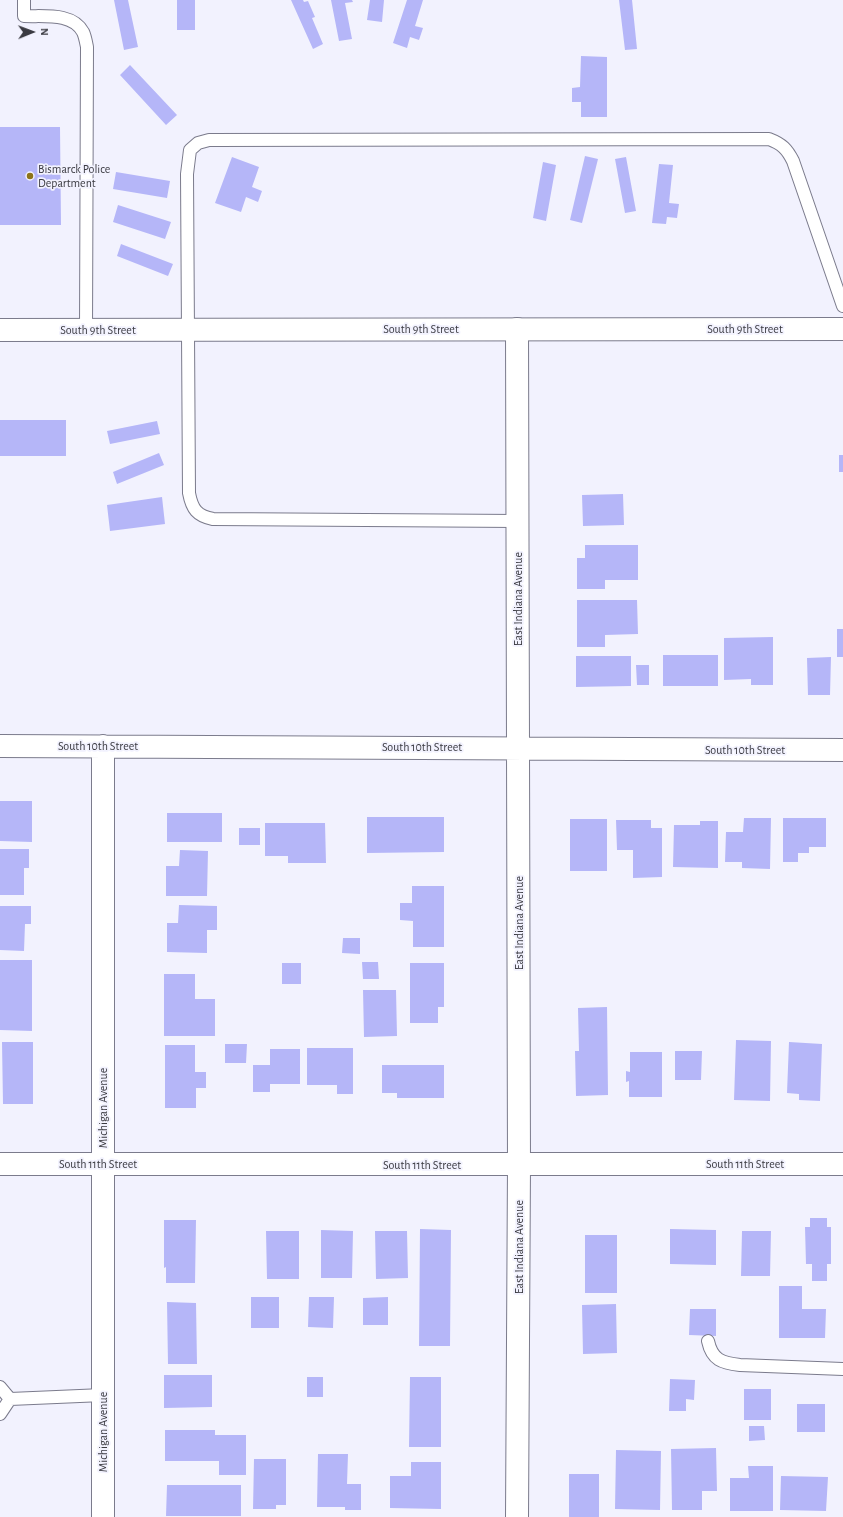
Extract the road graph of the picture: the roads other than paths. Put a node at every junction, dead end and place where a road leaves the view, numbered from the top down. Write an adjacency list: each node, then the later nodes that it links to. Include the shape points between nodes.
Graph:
1 (24, 0): 6 (lane, via 24,16 66,18 76,23 83,32 87,47)
2 (843, 306): 7 (lane, via 793,161 780,143 769,139 209,140 198,143 190,150 187,161)
3 (517, 329): 4 (street, South 9th Street); 7 (street, South 9th Street); 8 (street, East Indiana Avenue)
4 (843, 329)
5 (0, 330): 6 (street, South 9th Street)
6 (86, 330): 7 (street, South 9th Street)
7 (188, 330): 8 (lane, via 188,494 195,512 202,517)
8 (518, 521): 11 (street, East Indiana Avenue)
9 (0, 746): 10 (street, South 10th Street)
10 (103, 746): 11 (street, South 10th Street); 14 (street, Michigan Avenue)
11 (518, 748): 12 (street, South 10th Street); 16 (street, East Indiana Avenue)
12 (843, 750)
13 (0, 1164): 14 (street, South 11th Street)
14 (104, 1164): 16 (street, South 11th Street); 20 (street, Michigan Avenue)
15 (843, 1164): 16 (street, South 11th Street)
16 (519, 1165): 24 (street, East Indiana Avenue)
17 (708, 1341): 18 (lane, via 710,1351 726,1363)
18 (843, 1369)
19 (0, 1387): 21 (lane)
20 (103, 1395): 21 (lane); 23 (street, Michigan Avenue)
21 (10, 1399): 22 (lane)
22 (0, 1414)
23 (103, 1517)
24 (517, 1517)

